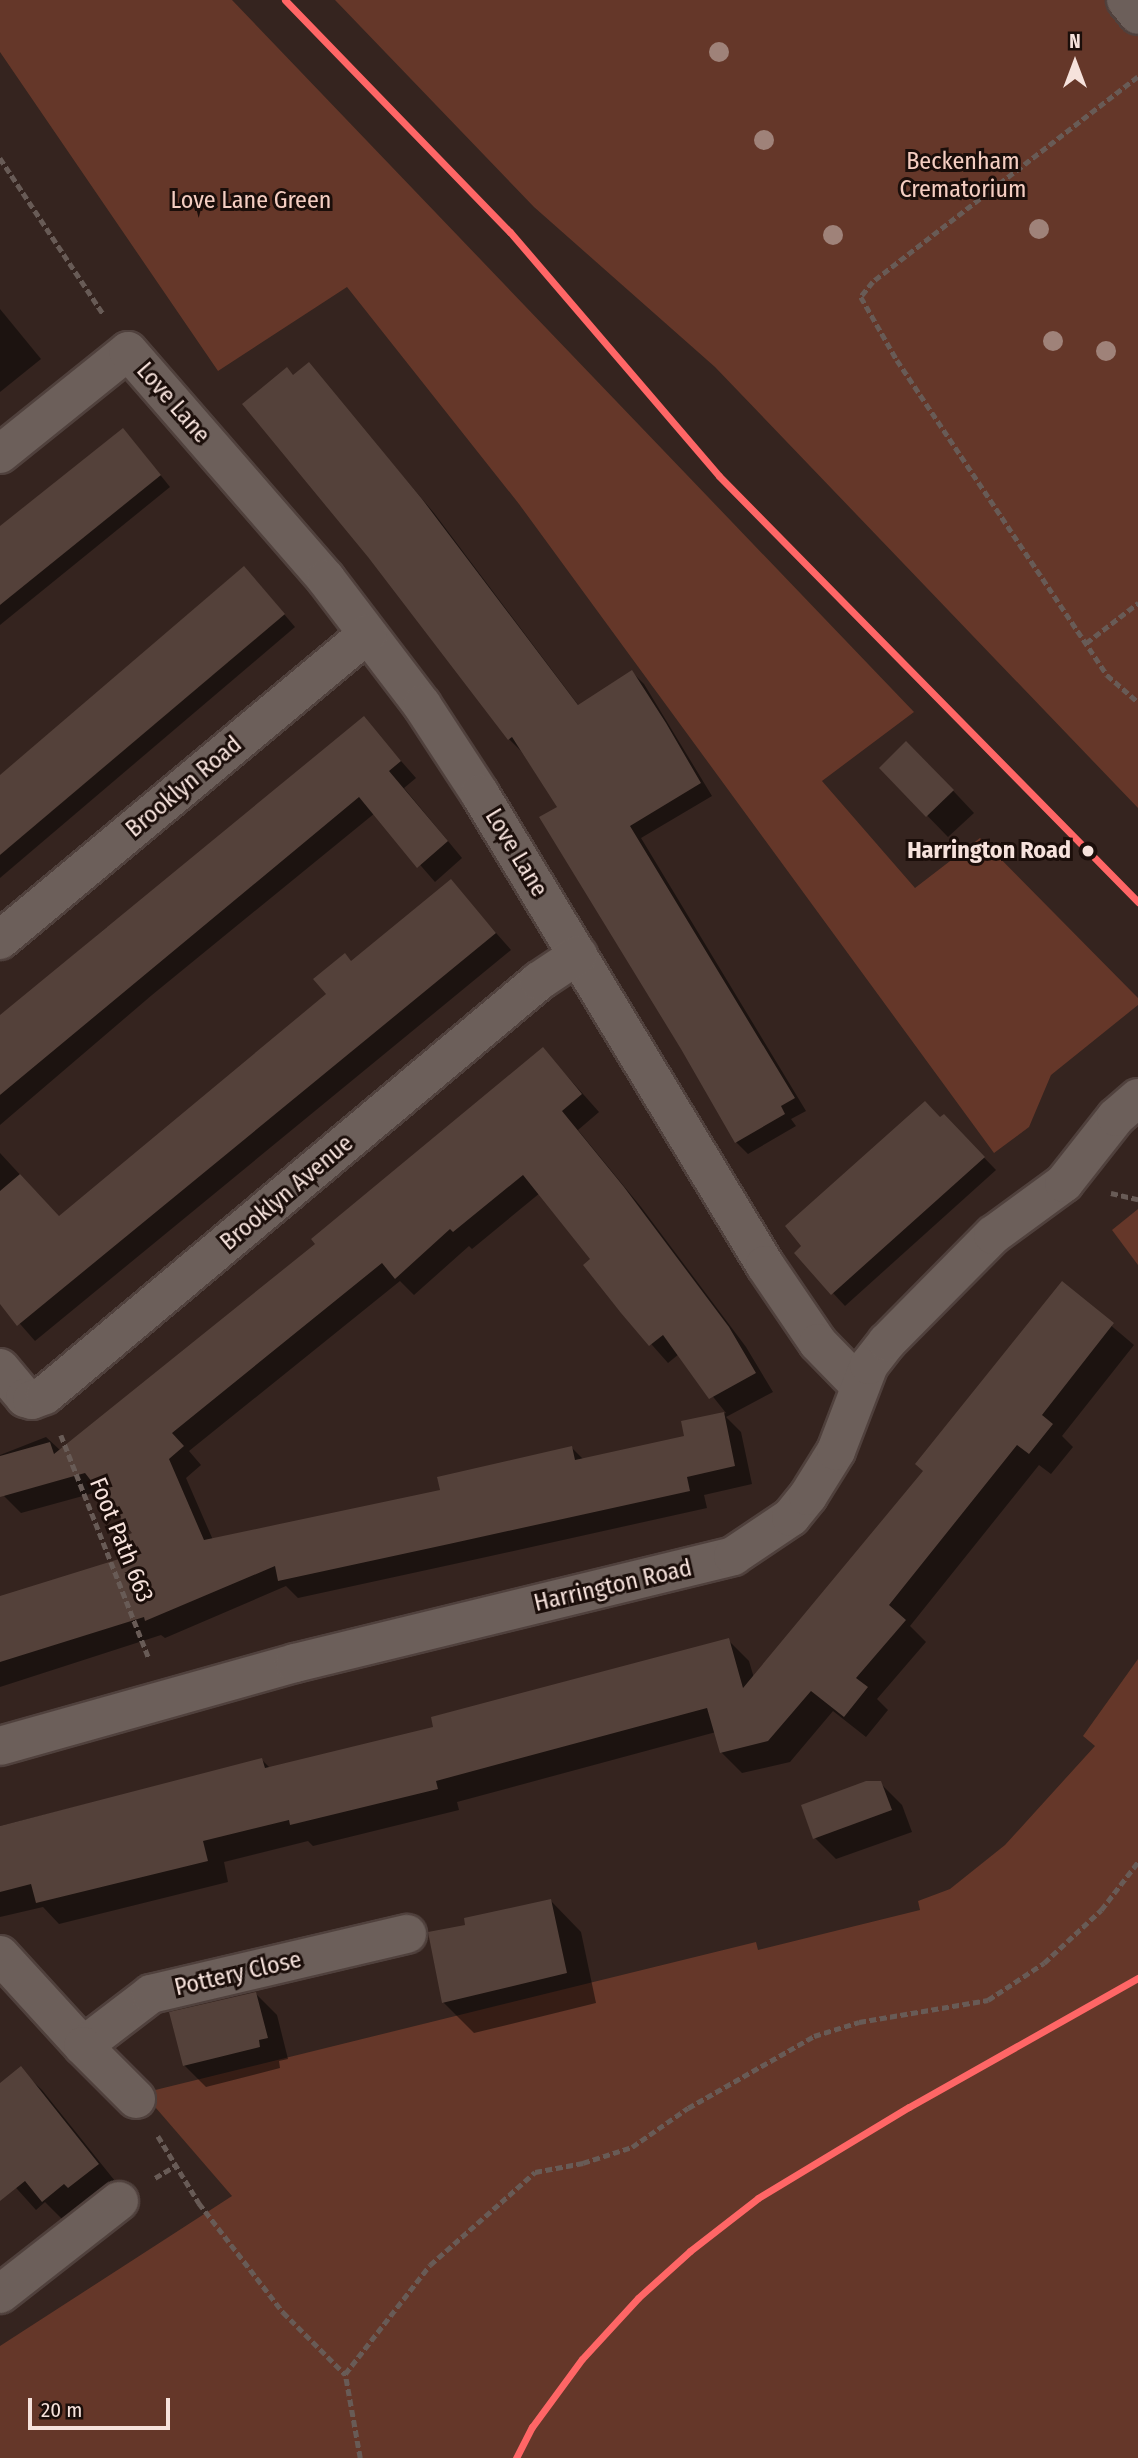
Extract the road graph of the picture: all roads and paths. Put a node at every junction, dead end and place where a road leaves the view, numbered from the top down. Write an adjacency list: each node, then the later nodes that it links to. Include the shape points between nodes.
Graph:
1 (1126, 0): 2 (street)
2 (1138, 15)
3 (1138, 77): 9 (path, via 873,282 861,296 897,360)
4 (0, 158): 5 (path)
5 (128, 351): 6 (street); 8 (street, Love Lane, via 326,579)
6 (0, 454)
7 (1138, 603): 9 (path)
8 (367, 634): 11 (street, Brooklyn Road); 12 (street, Love Lane, via 422,705)
9 (1086, 643): 10 (path, via 1107,675)
10 (1138, 702)
11 (0, 940)
12 (578, 955): 15 (street, Love Lane, via 793,1307 818,1343); 16 (street, Brooklyn Avenue, via 539,981)
13 (1138, 1098): 15 (street, Harrington Road, via 1116,1117 1064,1183 958,1267 887,1342)
14 (0, 1368): 16 (street, via 24,1398)
15 (860, 1386): 17 (street, Harrington Road, via 836,1451 808,1496 791,1517 733,1556)
16 (45, 1395): 17 (path, Foot Path 663)
17 (165, 1698): 18 (street, Harrington Road)
18 (0, 1746)
19 (1138, 1861): 26 (path, via 1091,1919 1044,1963 988,2000 859,2022 814,2036 688,2108 632,2147 535,2172 430,2265)
20 (407, 1934): 22 (street, Pottery Close, via 151,1994)
21 (0, 1955): 22 (street)
22 (83, 2046): 23 (street)
23 (136, 2099): 26 (path, via 216,2224 283,2312)
24 (119, 2201): 25 (street)
25 (0, 2294)
26 (345, 2374): 27 (path)
27 (360, 2458)

